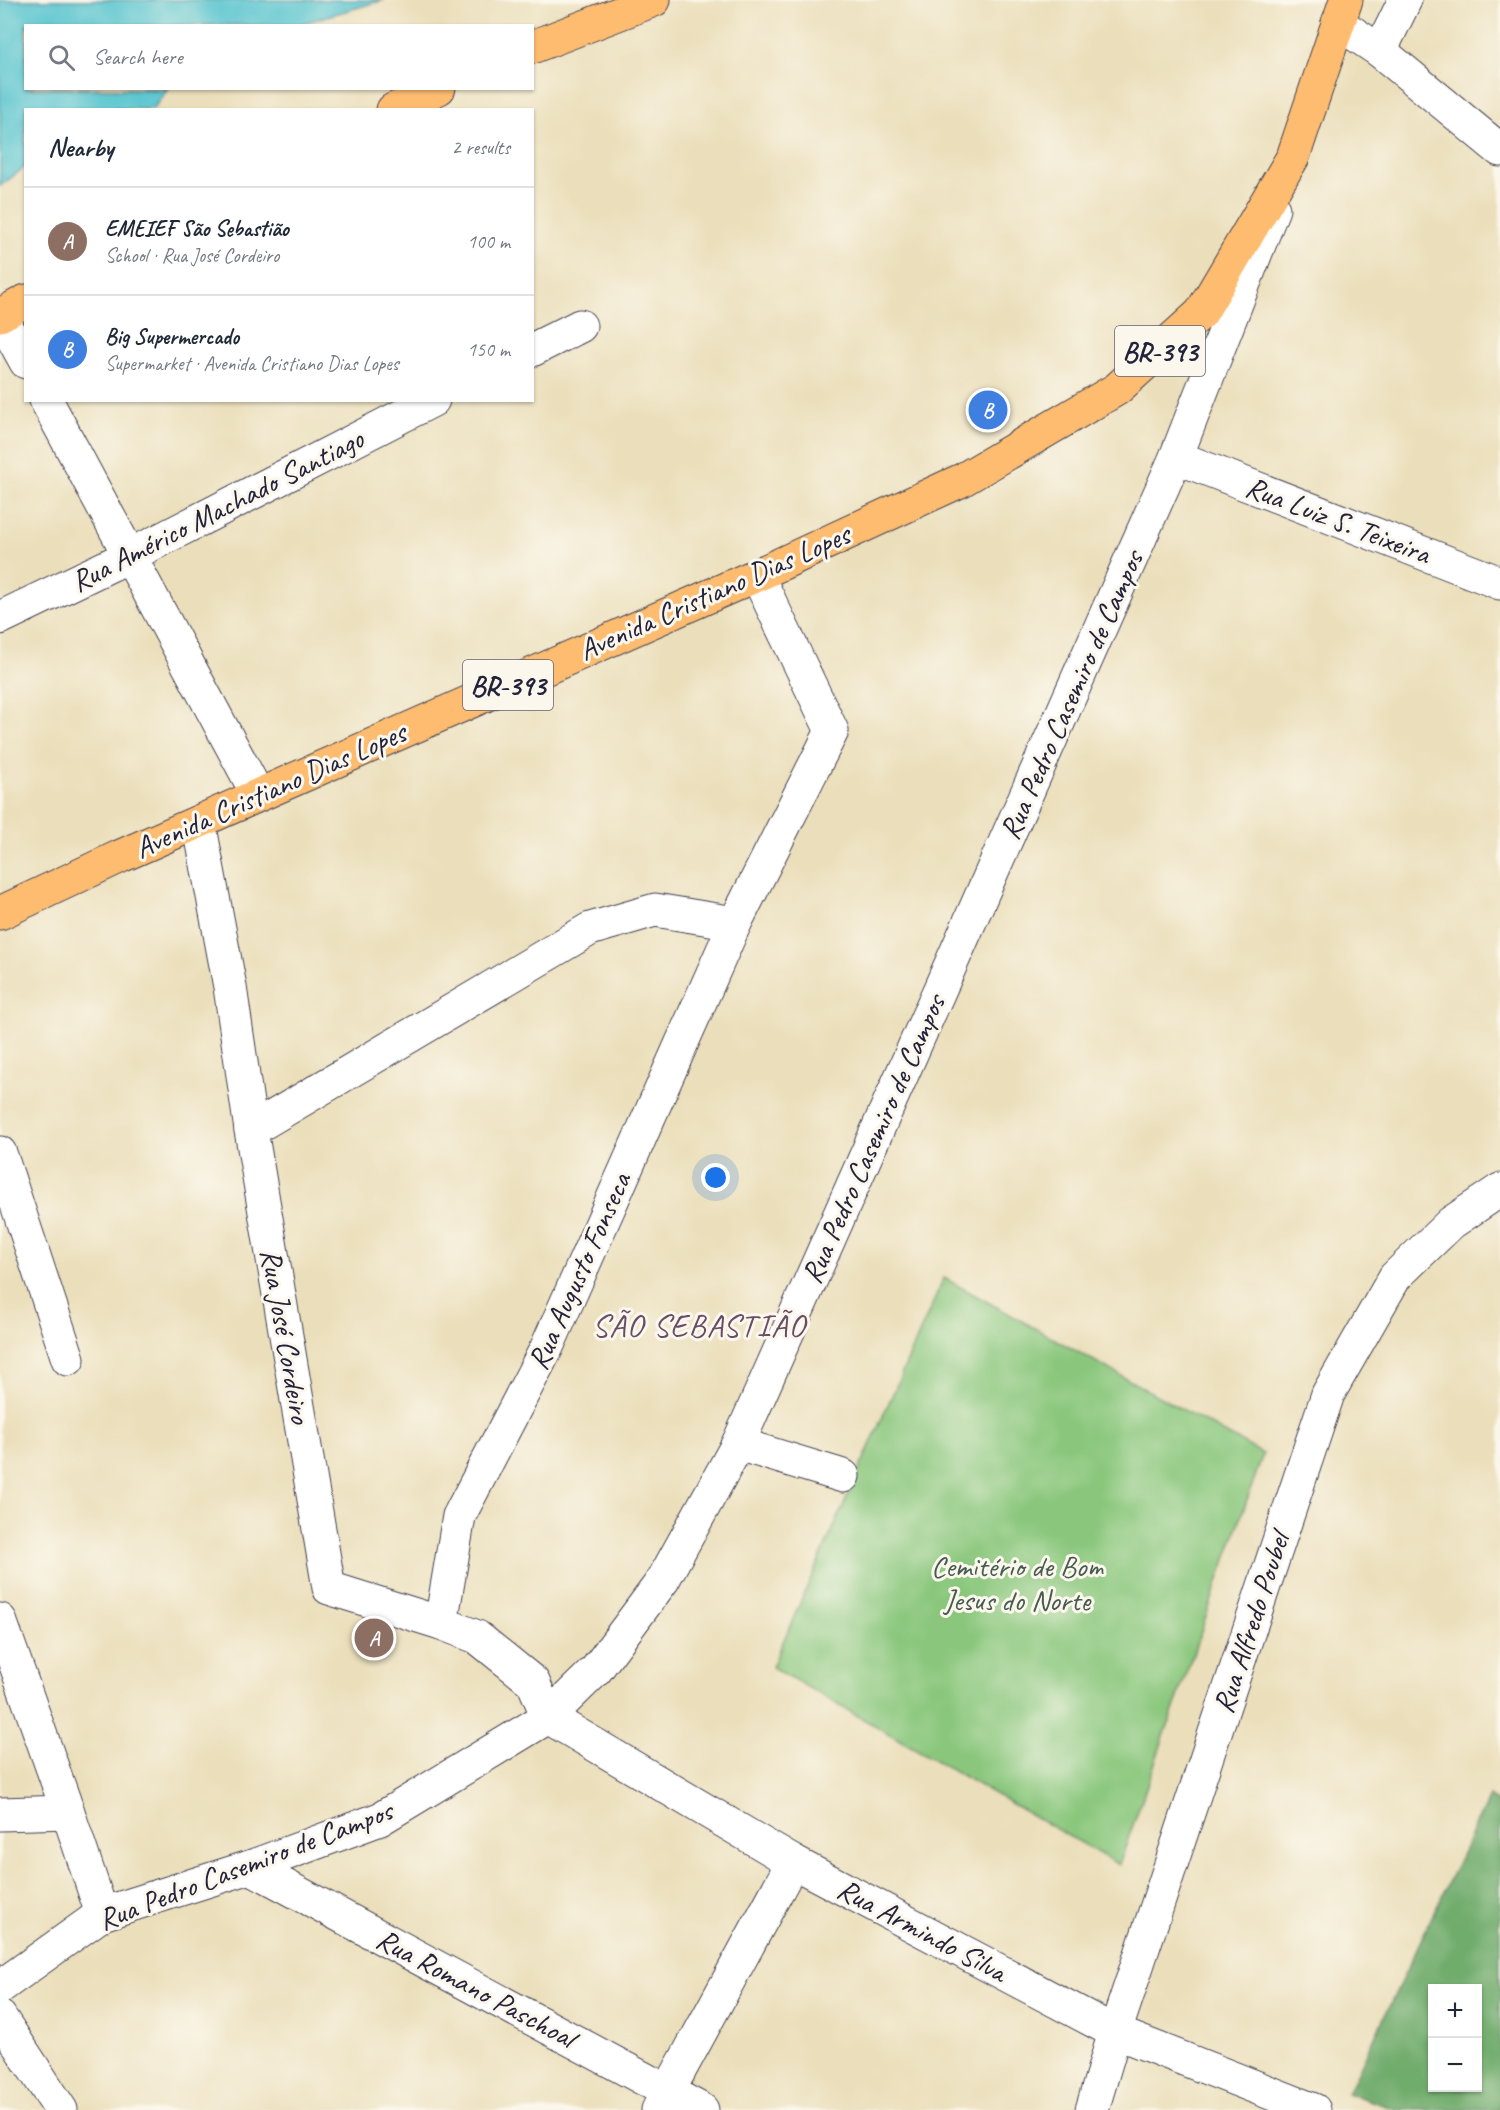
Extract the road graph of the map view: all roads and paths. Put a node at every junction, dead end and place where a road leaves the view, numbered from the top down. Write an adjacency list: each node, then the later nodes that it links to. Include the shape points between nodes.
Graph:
1 (654, 0): 4 (main road)
2 (1405, 0): 5 (street)
3 (1342, 11): 5 (street); 9 (main road, BR-393)
4 (534, 46)
5 (1380, 51): 8 (street)
6 (435, 90): 7 (main road)
7 (397, 108)
8 (1500, 150)
9 (1293, 157): 17 (street, Rua Pedro Casemiro de Campos); 19 (main road, Avenida Cristiano Dias Lopes / BR-393, via 1201,313 1117,389 962,480)
10 (24, 302): 11 (main road)
11 (0, 315): 14 (street)
12 (580, 326): 13 (street)
13 (534, 349)
14 (24, 358)
15 (47, 402): 18 (street)
16 (429, 402): 18 (street, Rua Américo Machado Santiago)
17 (1176, 457): 20 (street, Rua Luiz S. Teixeira); 30 (street, Rua Pedro Casemiro de Campos)
18 (131, 555): 21 (street, Rua Américo Machado Santiago); 22 (street)
19 (757, 575): 22 (main road, Avenida Cristiano Dias Lopes / BR-393); 25 (street, Rua Augusto Fonseca, via 832,731)
20 (1500, 583)
21 (0, 618)
22 (258, 795): 23 (main road, Avenida Cristiano Dias Lopes / BR-393)
23 (199, 822): 24 (main road, Avenida Cristiano Dias Lopes / BR-393); 26 (street, Rua José Cordeiro, via 230,987)
24 (0, 914)
25 (735, 923): 26 (street, via 655,910 590,929); 33 (street, Rua Augusto Fonseca, via 547,1347 459,1516)
26 (251, 1130): 33 (street, Rua José Cordeiro, via 329,1588)
27 (0, 1153): 29 (street)
28 (1500, 1190): 42 (street, Rua Alfredo Poubel, via 1451,1223 1395,1277 1328,1394)
29 (69, 1359)
30 (738, 1444): 31 (street); 34 (street, Rua Pedro Casemiro de Campos, via 663,1580 596,1670)
31 (843, 1476)
32 (0, 1620): 35 (street)
33 (441, 1623): 34 (street, Rua José Cordeiro, via 477,1637 533,1682)
34 (548, 1717): 37 (street, Rua Armindo Silva); 38 (street, Rua Pedro Casemiro de Campos, via 380,1819)
35 (68, 1812): 36 (street); 39 (street)
36 (0, 1814)
37 (793, 1862): 42 (street, Rua Armindo Silva); 43 (street)
38 (250, 1867): 39 (street, Rua Pedro Casemiro de Campos); 43 (street, Rua Romano Paschoal)
39 (102, 1914): 40 (street, Rua Pedro Casemiro de Campos)
40 (0, 1987)
41 (0, 2017): 44 (street)
42 (1115, 2032): 46 (street, Rua Alfredo Poubel); 47 (street, Rua Armindo Silva)
43 (664, 2101): 45 (street, Rua Romano Paschoal)
44 (61, 2110)
45 (702, 2110)
46 (1092, 2110)
47 (1314, 2110)

